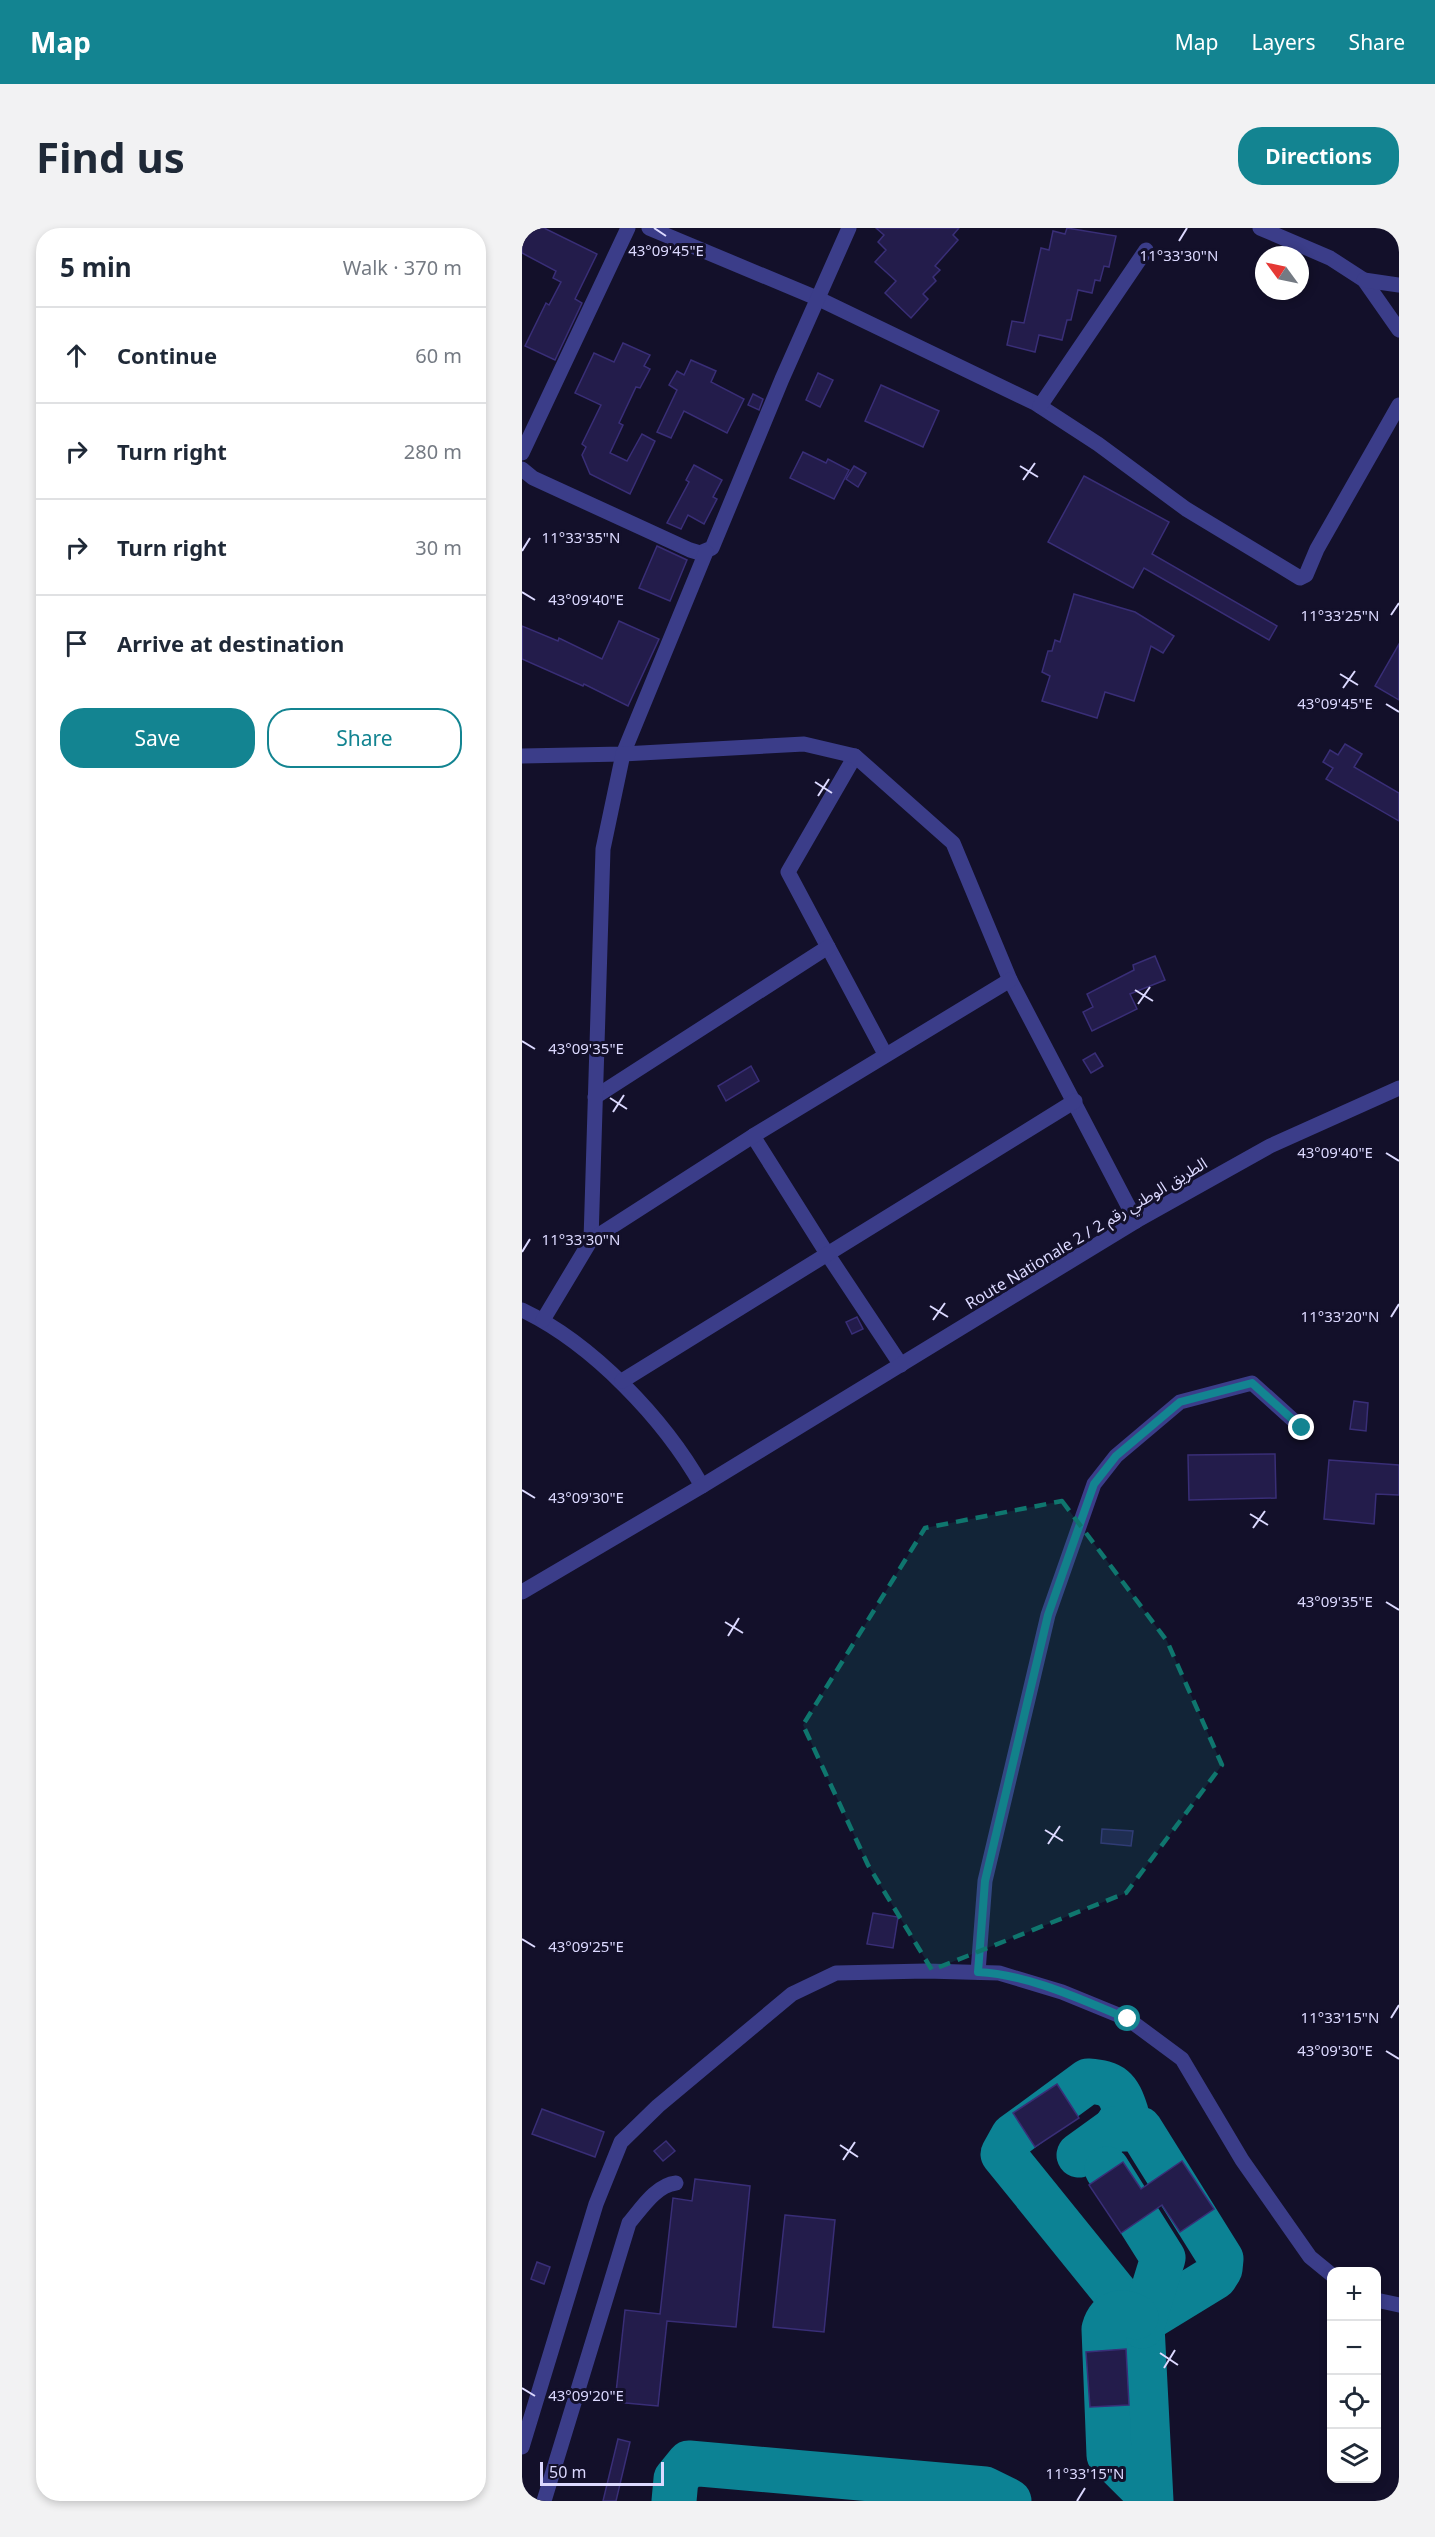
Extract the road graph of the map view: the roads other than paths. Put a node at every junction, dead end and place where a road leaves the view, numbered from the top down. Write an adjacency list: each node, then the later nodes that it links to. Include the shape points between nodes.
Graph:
1 (628, 228): 12 (street)
2 (649, 228): 8 (street)
3 (849, 228): 8 (street)
4 (1260, 228): 6 (street, via 1330,258)
5 (1146, 250): 11 (street)
6 (1364, 280): 7 (street); 9 (street)
7 (1399, 285)
8 (819, 299): 11 (street); 14 (street, via 712,548)
9 (1399, 330)
10 (1399, 405): 11 (street, via 1317,549 1306,576 1301,578 1186,509)
11 (1040, 406)
12 (522, 453)
13 (522, 469): 14 (street, via 533,478 690,550)
14 (706, 552): 15 (street)
15 (623, 754): 16 (street); 17 (street, via 804,744); 22 (street, via 603,849)
16 (522, 756)
17 (855, 756): 18 (street, via 788,872); 19 (street, via 953,843)
18 (828, 947): 20 (street); 22 (street)
19 (1010, 981): 20 (street); 23 (street)
20 (885, 1054): 24 (street)
21 (1399, 1088): 25 (street, Route Nationale 2 / الطريق الوطني رقم 2, via 1270,1146)
22 (595, 1097): 26 (street)
23 (1075, 1101): 25 (street); 27 (street)
24 (753, 1136): 26 (street); 27 (street)
25 (1136, 1221): 30 (street, Route Nationale 2 / الطريق الوطني رقم 2)
26 (591, 1240): 29 (street)
27 (825, 1252): 30 (street); 31 (street)
28 (522, 1310): 29 (street)
29 (543, 1320): 31 (street)
30 (901, 1365): 33 (street, Route Nationale 2 / الطريق الوطني رقم 2)
31 (622, 1381): 33 (street, via 685,1456)
32 (1302, 1428): 35 (street, via 1252,1383 1180,1402 1116,1456 1094,1484 1048,1615 1026,1707 985,1881)
33 (702, 1486): 34 (street, Route Nationale 2 / الطريق الوطني رقم 2)
34 (522, 1592)
35 (978, 1972): 37 (street, via 999,1973 1062,1992 1128,2019 1182,2059 1242,2160 1310,2256); 40 (street, via 836,1973 792,1994 658,2106 621,2142 596,2204)
36 (676, 2184): 41 (street, via 668,2184 645,2203 629,2223)
37 (1327, 2271)
38 (1381, 2301): 39 (street)
39 (1399, 2305)
40 (522, 2447)
41 (544, 2501)

